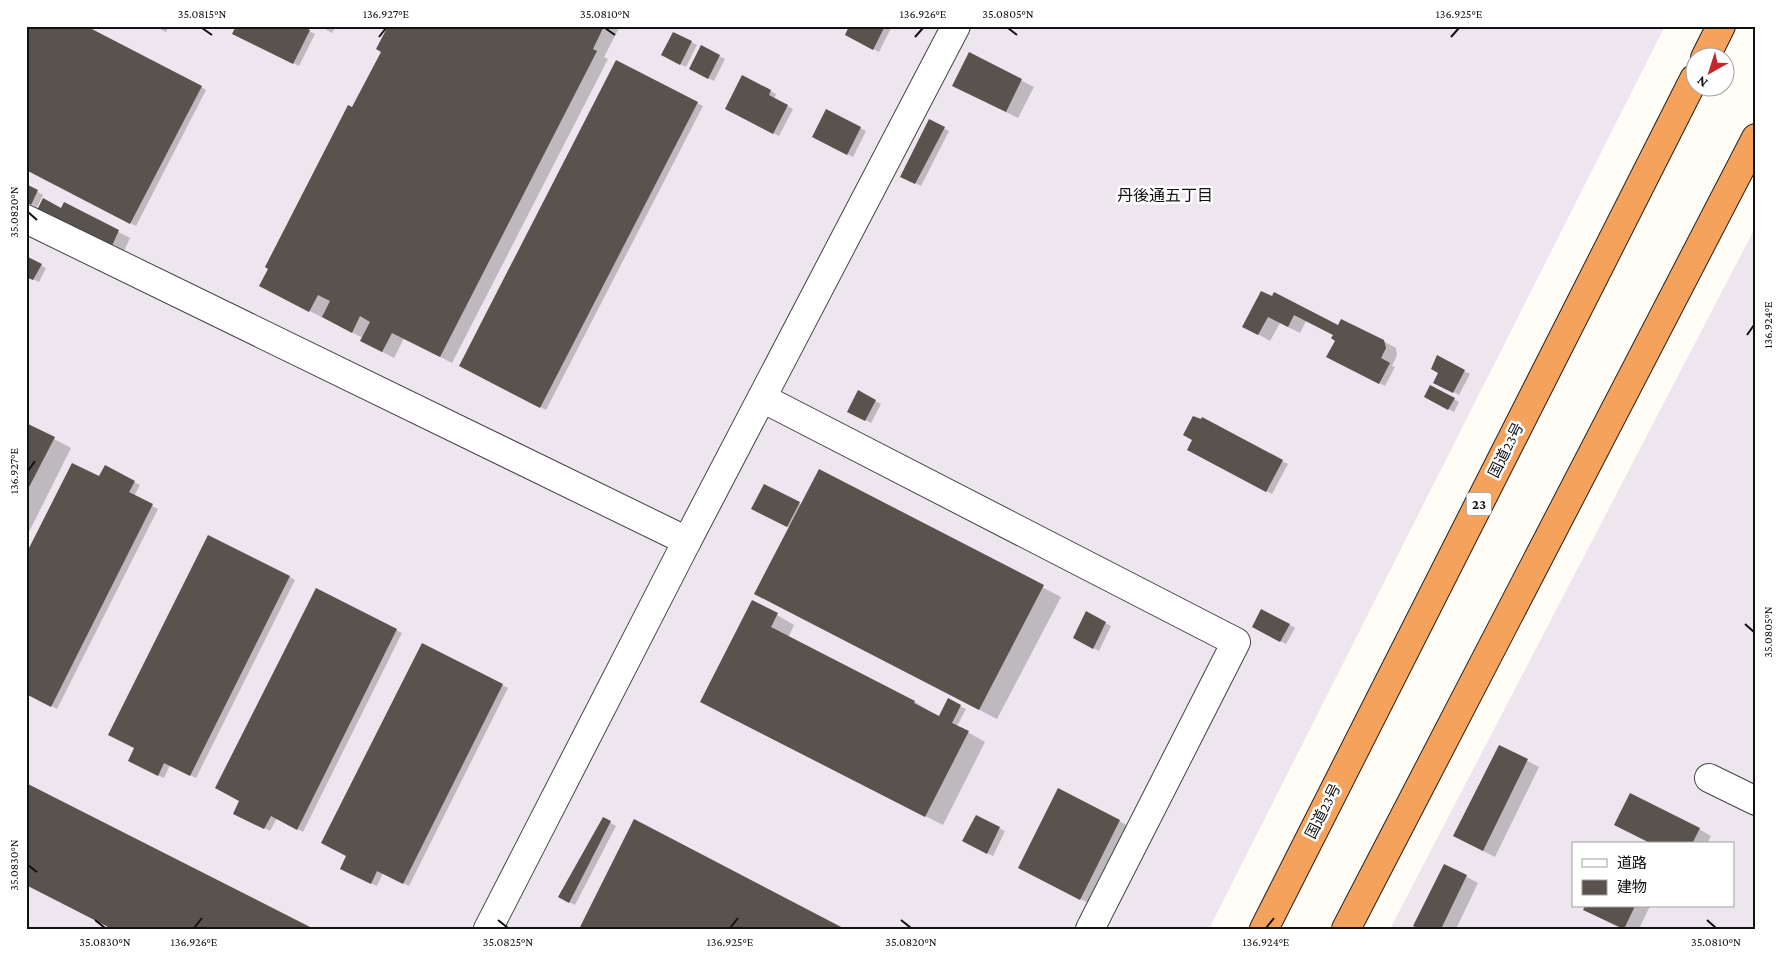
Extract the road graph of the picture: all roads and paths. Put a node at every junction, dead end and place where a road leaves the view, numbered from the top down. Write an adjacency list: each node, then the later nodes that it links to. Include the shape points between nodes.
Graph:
1 (956, 26): 7 (lane)
2 (1721, 26): 3 (highway)
3 (1710, 48)
4 (1684, 98): 13 (highway, 国道23号 / 23)
5 (1756, 138): 14 (highway)
6 (26, 219): 8 (lane)
7 (762, 398): 8 (lane); 12 (lane, via 1236,642)
8 (687, 541): 11 (lane)
9 (1709, 778): 10 (lane)
10 (1756, 801)
11 (488, 929)
12 (1090, 929)
13 (1264, 929)
14 (1346, 929)

